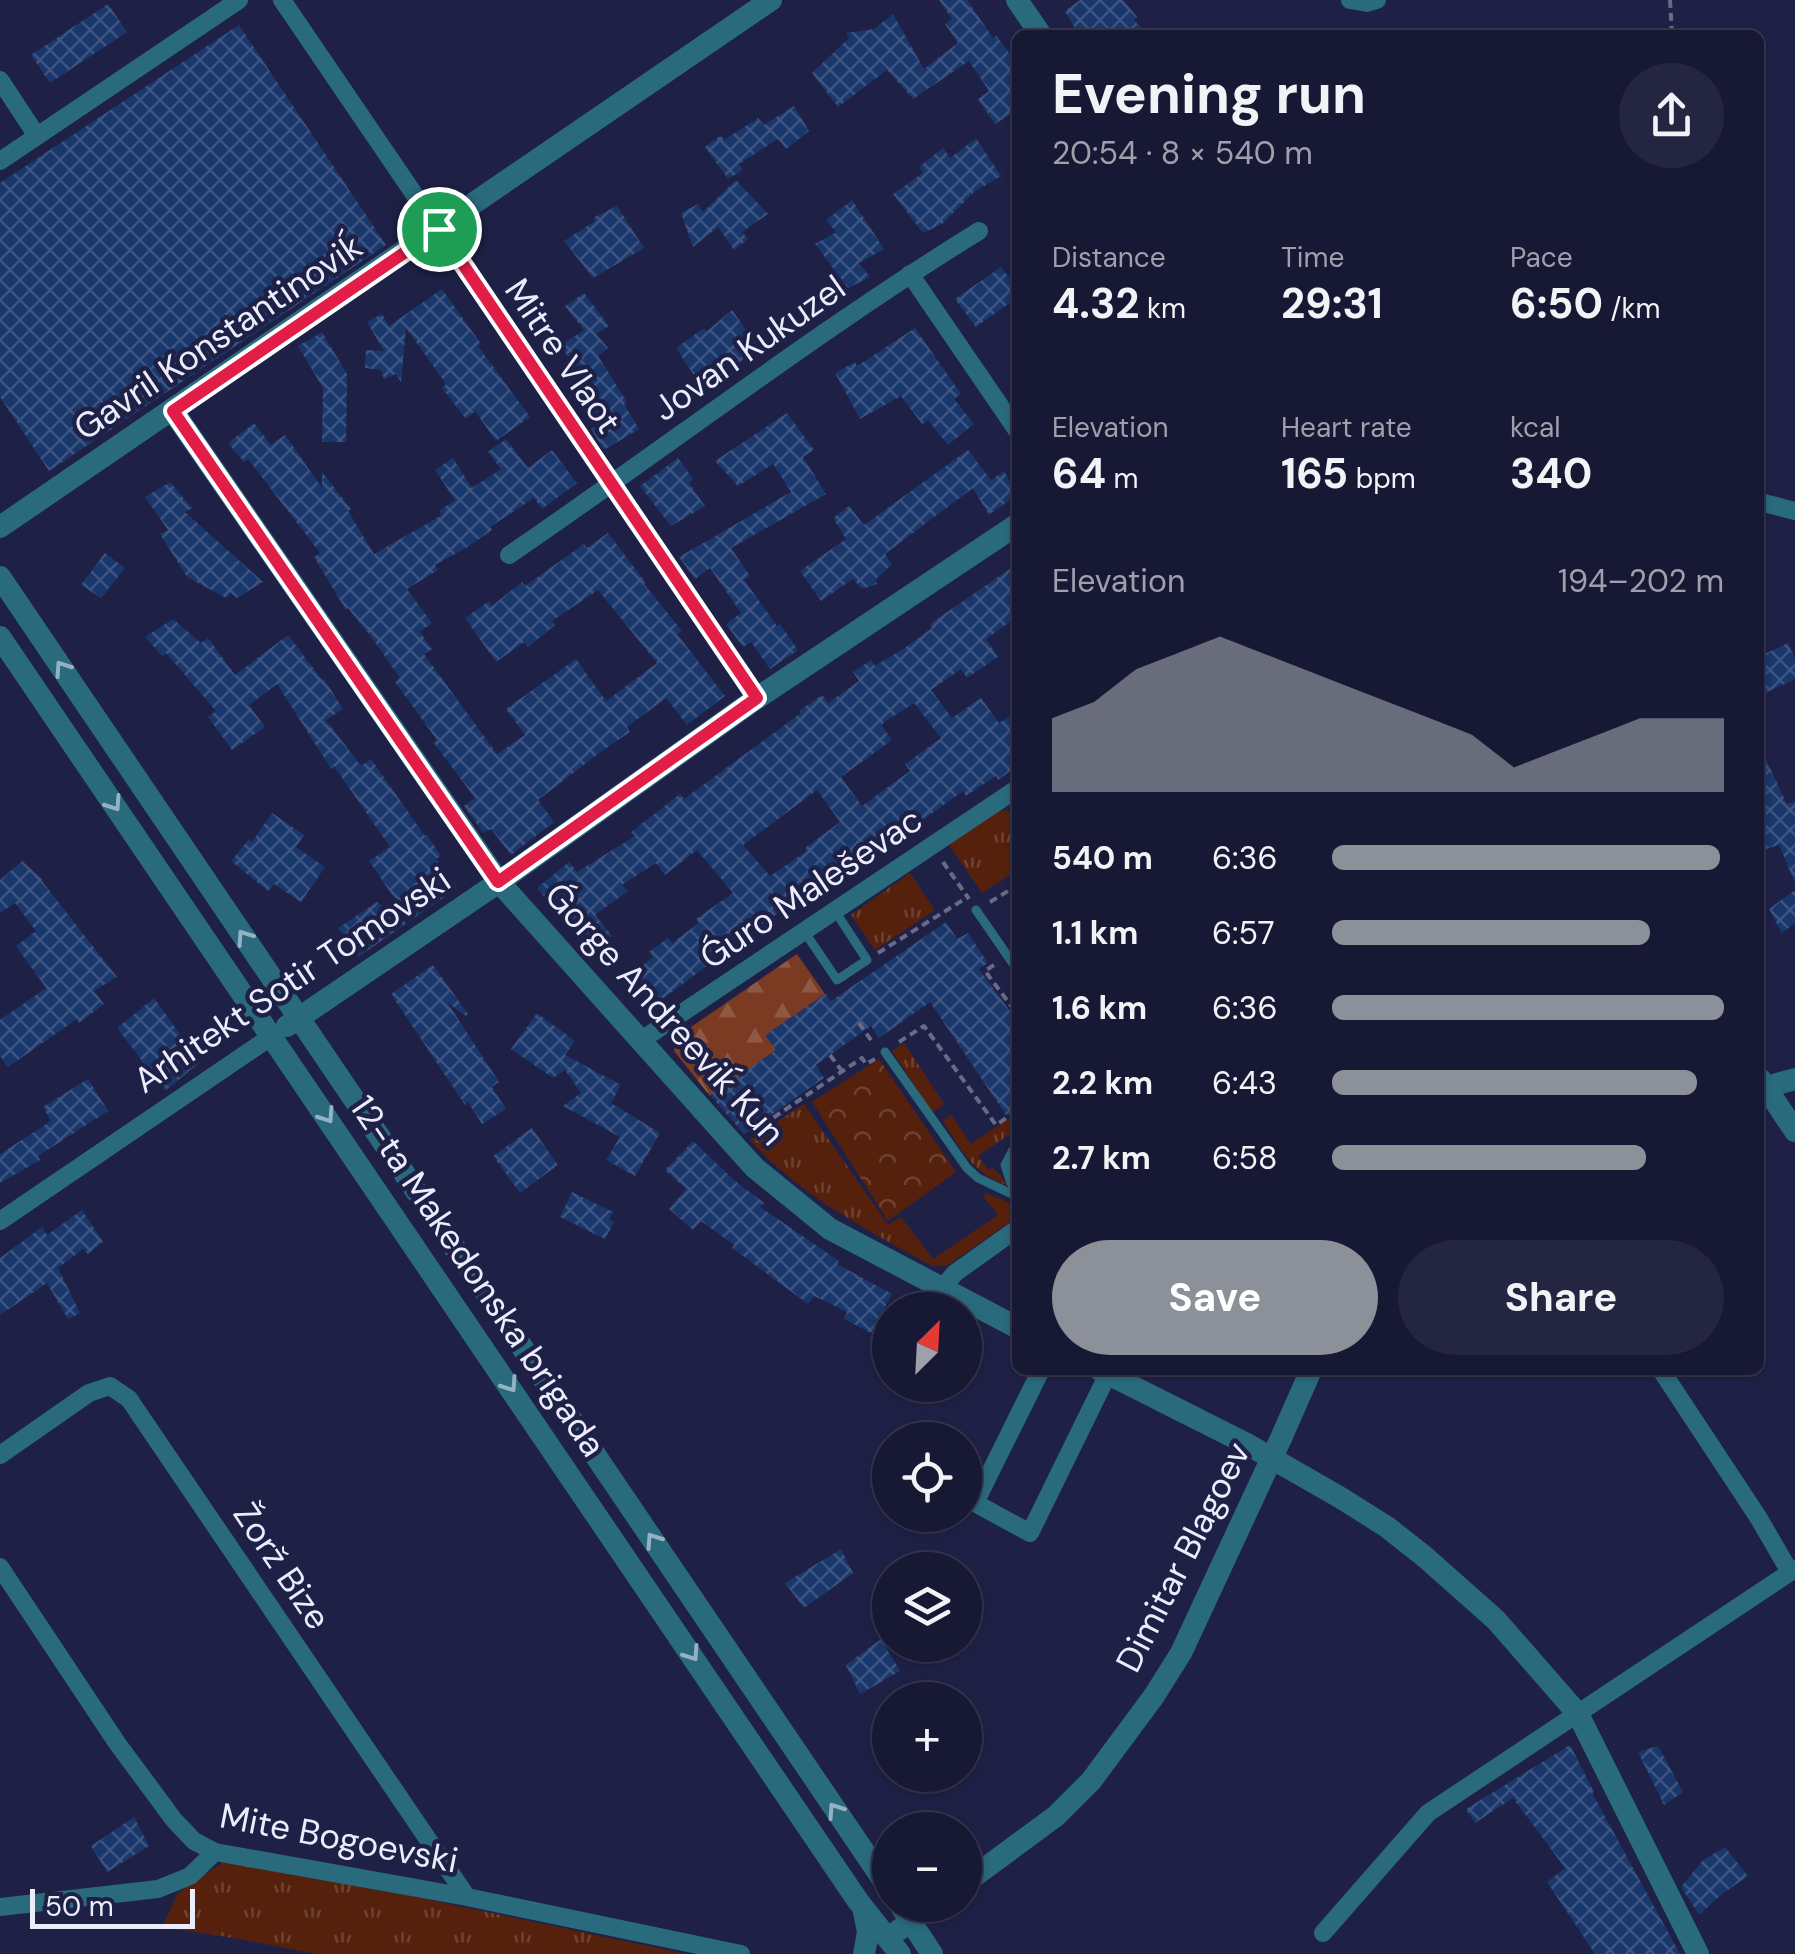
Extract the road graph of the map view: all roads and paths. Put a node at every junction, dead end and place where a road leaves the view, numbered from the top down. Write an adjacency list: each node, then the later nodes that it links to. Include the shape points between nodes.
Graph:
1 (239, 0): 11 (street)
2 (282, 0): 13 (street, Mitre Vlaot)
3 (771, 0): 13 (street, Gavril Konstantinoviḱ)
4 (1017, 0): 8 (street)
5 (1350, 0): 6 (street)
6 (1377, 0)
7 (1670, 0): 9 (path)
8 (1038, 30)
9 (1672, 30)
10 (0, 80): 11 (street)
11 (38, 136): 12 (street)
12 (0, 161)
13 (439, 229): 16 (street, Gavril Konstantinoviḱ); 18 (street, Mitre Vlaot)
14 (978, 231): 15 (street, Jovan Kukuzel)
15 (910, 274): 17 (street); 18 (street, Jovan Kukuzel)
16 (173, 411): 21 (street, Gavril Konstantinoviḱ); 29 (street, Ǵorge Andreeviḱ Kun)
17 (1012, 423)
18 (611, 486): 23 (street, Jovan Kukuzel); 26 (street, Mitre Vlaot)
19 (1764, 503): 20 (street)
20 (1795, 511)
21 (0, 527)
22 (1012, 528): 26 (street, Arhitekt Sotir Tomovski)
23 (509, 554)
24 (0, 578): 39 (street, 12-ta Makedonska brigada, one-way to 24)
25 (0, 637): 41 (street, 12-ta Makedonska brigada, one-way to 41)
26 (757, 698): 29 (street, Arhitekt Sotir Tomovski)
27 (1012, 796): 33 (street, Ǵuro Maleševac)
28 (938, 854): 31 (path)
29 (498, 882): 39 (street, Arhitekt Sotir Tomovski); 42 (street, Ǵorge Andreeviḱ Kun)
30 (1012, 889): 32 (path)
31 (968, 897): 32 (path); 36 (path)
32 (976, 910): 35 (lane)
33 (834, 911): 34 (street, Ǵuro Maleševac); 36 (lane)
34 (804, 931): 36 (lane, via 837,980); 42 (street, Ǵuro Maleševac)
35 (1007, 956): 37 (lane); 38 (path, via 985,971)
36 (868, 960)
37 (1012, 963)
38 (1012, 1007)
39 (299, 1018): 41 (street, Arhitekt Sotir Tomovski); 71 (street, 12-ta Makedonska brigada, one-way to 39)
40 (858, 1023): 43 (path)
41 (272, 1036): 56 (street, Arhitekt Sotir Tomovski); 78 (street, 12-ta Makedonska brigada, one-way to 78, via 864,1908)
42 (640, 1041): 58 (street, Ǵorge Andreeviḱ Kun, via 755,1168 830,1229)
43 (883, 1053): 50 (path, via 924,1026 996,1125); 55 (lane, via 966,1168)
44 (830, 1055): 46 (path)
45 (862, 1058): 46 (path)
46 (842, 1072): 52 (path)
47 (1795, 1079): 48 (street)
48 (1764, 1086)
49 (1764, 1089): 51 (street)
50 (1012, 1114)
51 (1795, 1131)
52 (744, 1138)
53 (1012, 1152): 54 (lane, via 1006,1165)
54 (1012, 1185)
55 (1012, 1193)
56 (0, 1221)
57 (1012, 1232): 58 (street)
58 (940, 1288): 59 (street, Ǵorge Andreeviḱ Kun)
59 (1012, 1325)
60 (1039, 1375): 61 (street, via 975,1503 1030,1534)
61 (1103, 1375)
62 (1110, 1375): 66 (street)
63 (1308, 1375): 66 (street, Dimitar Blagoev)
64 (1663, 1375): 68 (street)
65 (0, 1455): 73 (street, Žorž Bize, via 90,1393 110,1386 129,1399)
66 (1272, 1458): 69 (street, via 1425,1557 1496,1620); 72 (street, Dimitar Blagoev, via 1181,1653 1120,1744 1056,1816)
67 (0, 1567): 70 (street, Mite Bogoevski, via 174,1820)
68 (1792, 1571): 69 (street)
69 (1578, 1714): 77 (street, via 1428,1813); 82 (street)
70 (215, 1852): 73 (street, Mite Bogoevski); 74 (street, via 190,1876 158,1888)
71 (872, 1863)
72 (982, 1870)
73 (467, 1896): 79 (street, Mite Bogoevski)
74 (0, 1907)
75 (899, 1922): 78 (street)
76 (911, 1922): 81 (street)
77 (1324, 1933)
78 (880, 1950)
79 (721, 1952): 80 (street, Mite Bogoevski)
80 (741, 1954)
81 (932, 1954)
82 (1698, 1954)

